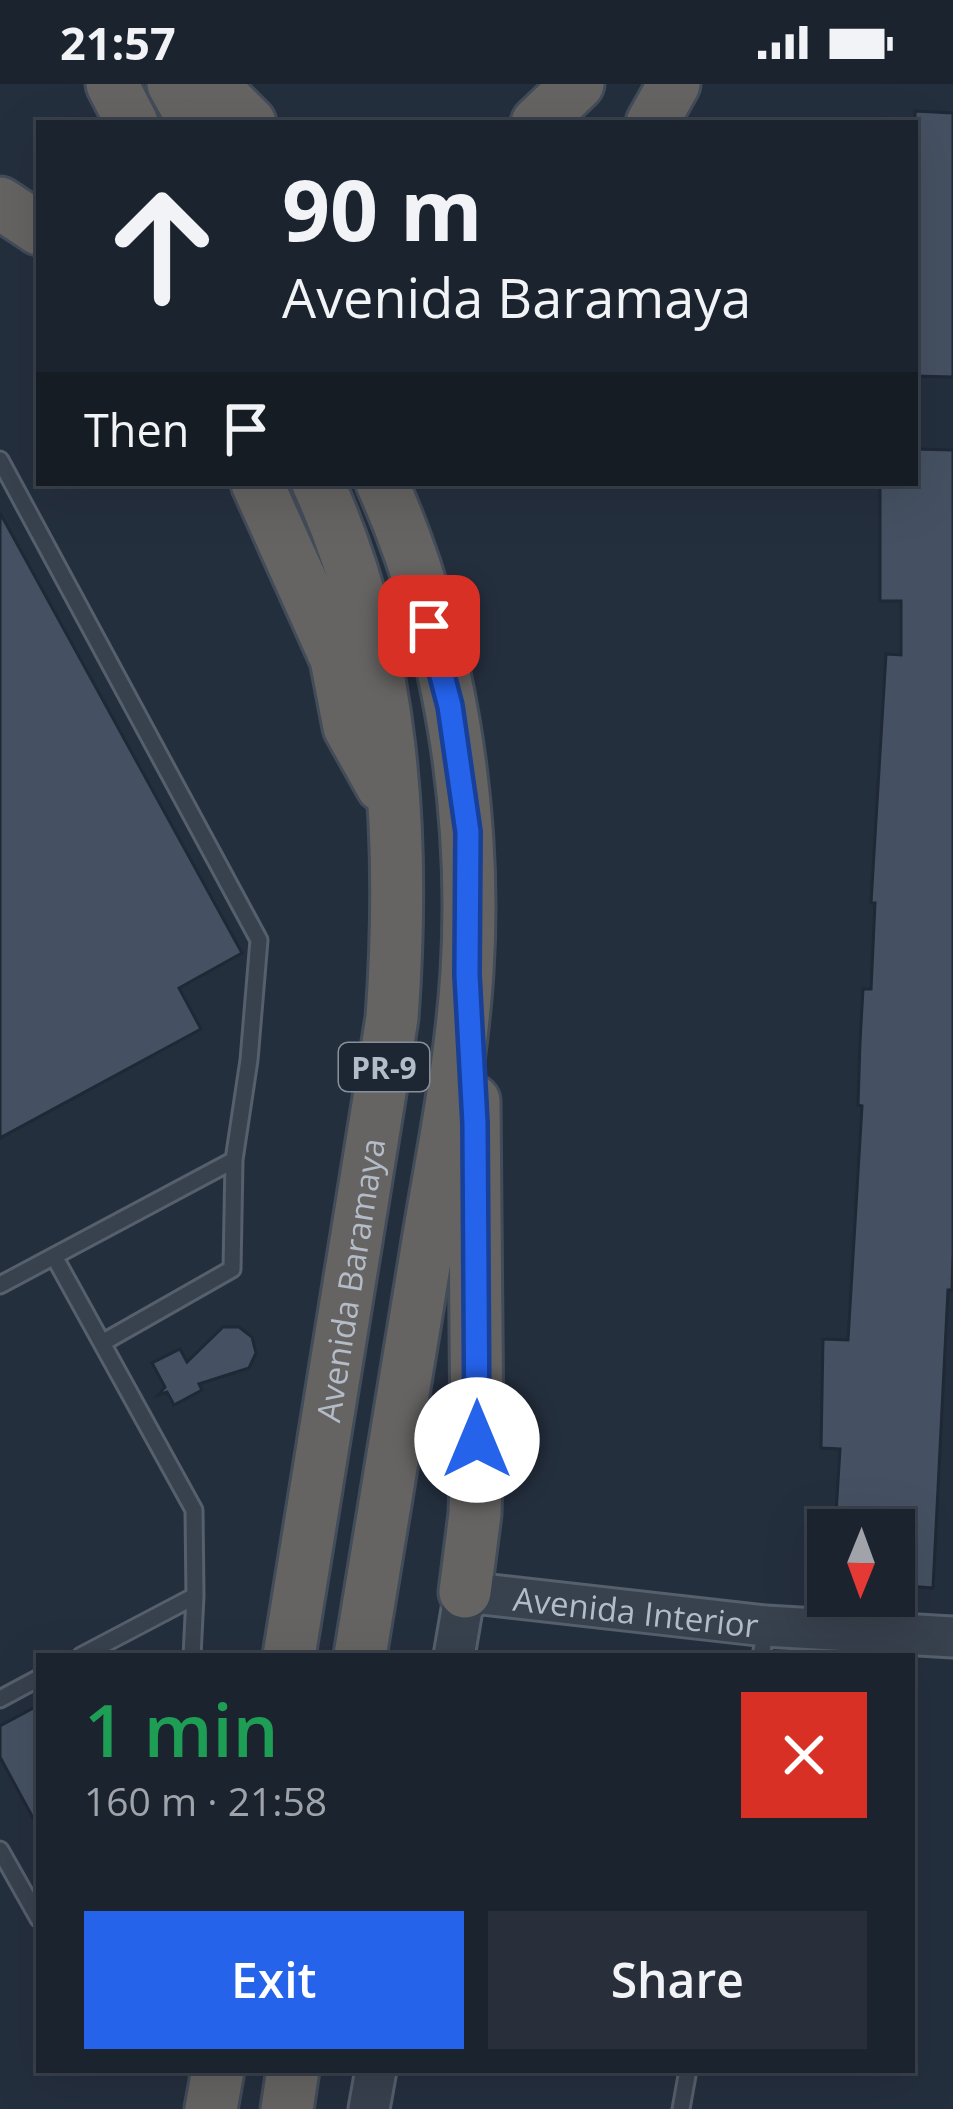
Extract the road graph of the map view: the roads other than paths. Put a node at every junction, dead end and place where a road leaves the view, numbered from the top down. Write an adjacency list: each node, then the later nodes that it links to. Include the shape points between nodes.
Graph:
1 (112, 84): 6 (highway)
2 (173, 84): 7 (highway)
3 (211, 84): 8 (highway)
4 (578, 84): 9 (highway)
5 (674, 84): 10 (highway)
6 (131, 120)
7 (193, 120)
8 (247, 120)
9 (540, 120)
10 (654, 120)
11 (0, 203): 12 (highway)
12 (36, 228)
13 (0, 460): 21 (lane, via 259,940)
14 (258, 486): 19 (highway, via 336,659 350,727)
15 (319, 486): 19 (highway, Avenida Baramaya / PR-9, via 371,649)
16 (383, 486): 18 (highway, PR-9)
17 (415, 486): 18 (highway, via 447,640)
18 (450, 706): 20 (highway, PR-9, via 468,832)
19 (398, 813): 31 (highway, Avenida Baramaya / PR-9, via 392,1018)
20 (467, 975): 25 (highway, via 477,1440); 32 (highway, PR-9)
21 (234, 1160): 22 (lane); 24 (lane, via 232,1269)
22 (55, 1258): 23 (lane); 24 (lane)
23 (0, 1286)
24 (102, 1343): 26 (lane, via 194,1510)
25 (465, 1592): 28 (street, Avenida Interior); 33 (street)
26 (195, 1596): 29 (lane); 30 (lane)
27 (953, 1637): 28 (street, Avenida Interior)
28 (764, 1641)
29 (88, 1653)
30 (193, 1653)
31 (289, 1653)
32 (360, 1653)
33 (455, 1653)
34 (36, 1680): 35 (lane)
35 (0, 1699)
36 (0, 1850): 37 (lane)
37 (36, 1914)
38 (217, 2073): 42 (highway)
39 (293, 2073): 43 (highway)
40 (375, 2073): 44 (street)
41 (687, 2073): 45 (lane)
42 (211, 2109)
43 (287, 2109)
44 (369, 2109)
45 (681, 2109)

